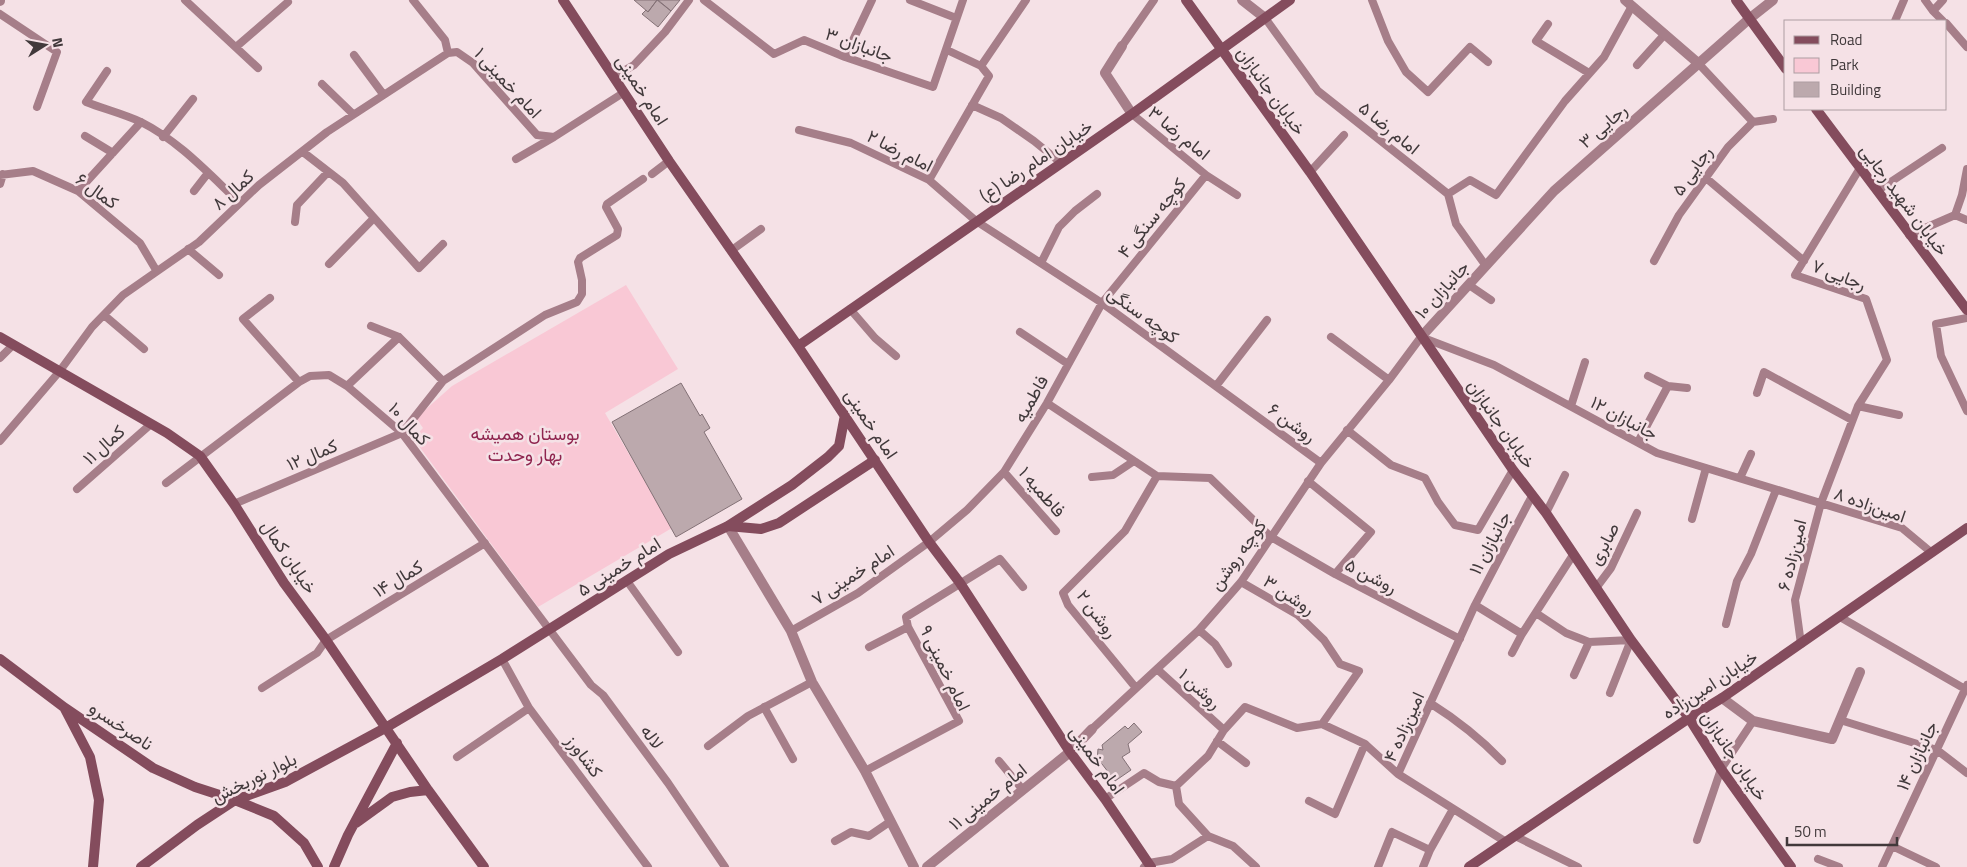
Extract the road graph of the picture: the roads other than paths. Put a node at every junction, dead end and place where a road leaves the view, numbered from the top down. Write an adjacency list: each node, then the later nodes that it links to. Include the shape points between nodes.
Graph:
1 (185, 0): 33 (lane)
2 (413, 0): 37 (lane, via 445,40)
3 (563, 0): 48 (street, امام خمینی)
4 (689, 0): 48 (lane, via 634,65)
5 (704, 0): 39 (lane, جانبازان ۳, via 774,54 804,40)
6 (872, 0): 39 (lane)
7 (910, 0): 24 (lane)
8 (963, 0): 24 (lane, جانبازان ۳)
9 (1026, 0): 43 (lane)
10 (1154, 0): 32 (lane)
11 (1186, 0): 35 (street, خیابان جانبازان)
12 (1242, 0): 25 (street)
13 (1290, 0): 25 (street, خیابان امام رضا (ع))
14 (1372, 0): 40 (lane, via 1388,41 1406,72 1428,92 1470,47)
15 (1736, 0): 26 (street)
16 (1773, 0): 26 (street, رجایی ۳)
17 (1904, 0): 27 (lane)
18 (1925, 0): 22 (lane)
19 (1943, 0): 22 (lane)
20 (288, 2): 33 (lane)
21 (1629, 3): 31 (street); 47 (lane, via 1604,57)
22 (1933, 11): 28 (lane)
23 (0, 14): 54 (lane, via 58,52)
24 (956, 18): 36 (lane, جانبازان ۳)
25 (1265, 18): 35 (street, خیابان امام رضا (ع)); 88 (lane, امام رضا ۵, via 1318,91)
26 (1749, 18): 41 (street, رجایی ۳); 44 (street)
27 (1895, 20)
28 (1943, 20)
29 (1548, 24): 47 (lane, via 1536,41)
30 (1947, 24): 34 (lane)
31 (1665, 34): 41 (street); 42 (lane)
32 (1122, 46): 57 (street, via 1105,73)
33 (236, 47): 45 (lane)
34 (1967, 48)
35 (1221, 49): 57 (street, خیابان امام رضا (ع)); 75 (street, خیابان جانبازان)
36 (947, 50): 39 (lane, جانبازان ۳, via 933,87); 43 (lane)
37 (448, 53): 51 (lane, کمال ۸); 65 (lane, امام خمینی ۱, via 457,52 473,63 537,135)
38 (354, 56): 51 (lane)
39 (844, 57)
40 (1488, 62)
41 (1698, 63): 60 (lane); 106 (street, رجایی ۳, via 1554,191)
42 (1637, 65)
43 (981, 66): 53 (lane, via 989,76)
44 (1784, 66)
45 (258, 68)
46 (107, 71): 59 (lane, via 86,102)
47 (1589, 73): 88 (lane, via 1564,101 1496,195 1470,180)
48 (614, 77): 50 (street, امام خمینی)
49 (322, 84): 56 (lane)
50 (623, 93): 65 (lane); 70 (street, امام خمینی)
51 (383, 94): 56 (lane, کمال ۸)
52 (193, 99): 64 (lane)
53 (972, 105): 71 (lane, via 1001,118); 82 (lane)
54 (37, 107)
55 (1817, 110): 72 (street, خیابان شهید رجایی)
56 (353, 114): 67 (lane, کمال ۸)
57 (1132, 114): 71 (street, خیابان امام رضا (ع)); 79 (lane, امام رضا ۳)
58 (1773, 118): 60 (lane)
59 (141, 122): 64 (lane); 68 (lane)
60 (1753, 122): 80 (lane, رجایی ۵, via 1728,146)
61 (799, 130): 82 (lane, امام رضا ۲, via 851,143)
62 (1344, 135): 75 (lane)
63 (85, 136): 68 (lane)
64 (163, 137): 76 (lane, via 186,152)
65 (554, 137): 69 (lane)
66 (1942, 148): 85 (lane)
67 (302, 152): 74 (lane); 90 (lane, کمال ۸)
68 (113, 153): 86 (lane)
69 (516, 159)
70 (670, 161): 78 (lane); 100 (street, امام خمینی)
71 (1061, 163): 94 (street, خیابان امام رضا (ع))
72 (1860, 168): 85 (street, خیابان شهید رجایی); 102 (lane, رجایی ۷)
73 (1967, 169): 91 (lane)
74 (328, 172): 92 (lane); 95 (lane, via 297,205)
75 (1310, 172): 122 (street, خیابان جانبازان)
76 (208, 173): 84 (lane); 90 (lane)
77 (2, 174): 83 (lane); 86 (lane, کمال ۶, via 33,171)
78 (652, 174)
79 (1206, 175): 89 (lane, امام رضا ۳); 112 (lane, کوچه سنگی ۴)
80 (1706, 178): 102 (lane); 103 (lane, رجایی ۵, via 1680,215)
81 (643, 179): 135 (lane, via 607,204 607,213 618,229 617,235 580,258 582,294 577,302 545,316)
82 (929, 180): 94 (lane, امام رضا ۲)
83 (0, 184)
84 (194, 191)
85 (1876, 191): 97 (street, خیابان شهید رجایی)
86 (78, 192): 107 (lane, کمال ۶, via 140,243)
87 (1097, 194): 104 (lane, via 1059,227)
88 (1448, 194): 106 (lane, via 1456,224)
89 (1237, 195)
90 (240, 204): 99 (lane, کمال ۸)
91 (1955, 215): 93 (lane); 97 (lane)
92 (374, 218): 98 (lane, via 419,268); 105 (lane)
93 (1967, 220)
94 (976, 221): 101 (lane, امام رضا ۲); 113 (street, خیابان امام رضا (ع))
95 (294, 222)
96 (761, 229): 100 (lane)
97 (1909, 235): 114 (street, خیابان شهید رجایی)
98 (443, 244)
99 (188, 249): 107 (lane, کمال ۸); 108 (lane)
100 (732, 250): 126 (street, امام خمینی)
101 (1022, 251): 104 (lane, کوچه سنگی)
102 (1804, 261): 144 (lane, رجایی ۷, via 1795,275 1866,299 1886,360)
103 (1654, 262)
104 (1041, 263): 112 (lane, کوچه سنگی)
105 (329, 264)
106 (1486, 266): 109 (street, جانبازان ۱۰)
107 (156, 270): 115 (lane, کمال ۸, via 123,295)
108 (219, 275)
109 (1469, 285): 111 (lane); 122 (street, جانبازان ۱۰)
110 (270, 298): 136 (lane, via 243,319)
111 (1491, 300)
112 (1102, 303): 124 (lane, کوچه سنگی ۴); 138 (lane, کوچه سنگی)
113 (850, 309): 126 (street, خیابان امام رضا (ع)); 128 (lane)
114 (1967, 310)
115 (104, 315): 127 (lane); 132 (lane, کمال ۸)
116 (1967, 318): 146 (lane, via 1936,324 1941,356)
117 (1267, 320): 138 (lane)
118 (371, 326): 120 (lane)
119 (1020, 332): 131 (lane)
120 (399, 336): 135 (lane); 137 (lane)
121 (0, 337): 125 (street, خیابان کمال)
122 (1421, 337): 134 (lane, کوچه روشن); 143 (lane, جانبازان ۱۲, via 1494,365); 161 (street, خیابان جانبازان)
123 (1331, 338): 134 (lane)
124 (1082, 340): 131 (lane, فاطمیه)
125 (13, 345): 129 (lane); 132 (street, خیابان کمال)
126 (798, 346): 148 (street, امام خمینی)
127 (144, 349)
128 (896, 356)
129 (0, 358)
130 (1585, 362): 143 (lane)
131 (1068, 364): 142 (lane, فاطمیه)
132 (59, 372): 150 (street, خیابان کمال); 153 (lane, کمال ۸)
133 (1648, 376): 139 (lane)
134 (1389, 380): 151 (lane, کوچه روشن)
135 (443, 381): 152 (lane)
136 (299, 382): 137 (lane, کمال ۱۰, via 310,376 329,375); 156 (lane, کمال ۱۰)
137 (346, 386): 152 (lane, کمال ۱۰)
138 (1216, 386): 145 (lane, کوچه سنگی)
139 (1668, 386): 140 (lane); 154 (lane)
140 (1687, 388)
141 (1757, 393): 149 (lane, via 1764,372)
142 (1047, 403): 158 (lane); 162 (lane, فاطمیه)
143 (1571, 406): 154 (lane, جانبازان ۱۲)
144 (1858, 406): 147 (lane); 149 (lane, رجایی ۷)
145 (1245, 407): 159 (lane, روشن ۶)
146 (1967, 411)
147 (1899, 415)
148 (845, 416): 157 (street, امام خمینی); 177 (street, via 839,446 828,457 792,485)
149 (1852, 420): 173 (lane, رجایی ۷)
150 (151, 424): 156 (street, خیابان کمال); 169 (lane, کمال ۱۱)
151 (1348, 430): 159 (lane, کوچه روشن); 161 (lane, via 1391,465 1425,478 1455,525 1478,530)
152 (402, 433): 172 (lane, کمال ۱۲); 182 (lane, کمال ۱۰)
153 (0, 441)
154 (1638, 442): 160 (lane, جانبازان ۱۲, via 1657,453)
155 (1751, 454): 166 (lane)
156 (200, 456): 168 (lane, کمال ۱۰); 172 (street, خیابان کمال)
157 (875, 460): 177 (street, امام خمینی ۵, via 779,523 762,528); 181 (street, امام خمینی)
158 (1134, 461): 164 (lane); 165 (lane, via 1113,475)
159 (1321, 463): 167 (lane, کوچه روشن)
160 (1706, 468): 166 (lane, جانبازان ۱۲); 176 (lane)
161 (1513, 470): 171 (street, خیابان جانبازان)
162 (1004, 472): 179 (lane, فاطمیه ۱); 181 (lane, فاطمیه, via 967,510)
163 (1565, 475): 174 (lane)
164 (1157, 476): 180 (lane, روشن ۵, via 1210,478); 216 (lane, روشن ۲, via 1125,531 1063,593 1068,605)
165 (1092, 477)
166 (1740, 478): 170 (lane, جانبازان ۱۲)
167 (1308, 481): 180 (lane, کوچه روشن); 185 (lane, via 1371,532)
168 (166, 483)
169 (77, 489)
170 (1776, 490): 173 (lane, جانبازان ۱۲); 194 (lane, via 1751,554 1737,580)
171 (1532, 496): 174 (street, خیابان جانبازان); 191 (lane, جانبازان ۱۱)
172 (234, 504): 201 (street, خیابان کمال, via 284,583)
173 (1821, 504): 183 (lane, امین‌زاده ۸, via 1902,528); 204 (lane, امین‌زاده ۶, via 1795,600)
174 (1546, 513): 184 (street, خیابان جانبازان)
175 (1637, 513): 190 (lane, صابری, via 1611,568)
176 (1692, 519)
177 (728, 526): 186 (street, امام خمینی ۵, via 669,554); 198 (street)
178 (1967, 528): 183 (street, خیابان امین‌زاده)
179 (1056, 531)
180 (1271, 537): 185 (lane, روشن ۵); 187 (lane, کوچه روشن)
181 (929, 542): 188 (street, امام خمینی); 198 (lane, امام خمینی ۷, via 858,594)
182 (485, 543): 196 (lane, کمال ۱۰); 201 (lane, کمال ۱۴)
183 (1932, 553): 193 (street, خیابان امین‌زاده)
184 (1573, 555): 190 (street, خیابان جانبازان); 192 (lane)
185 (1335, 574): 200 (lane, روشن ۵)
186 (627, 581): 196 (street, امام خمینی ۵); 206 (lane)
187 (1241, 582): 197 (lane, کوچه روشن); 227 (lane, روشن ۳, via 1298,615 1324,640 1340,664 1358,671)
188 (960, 583): 189 (lane, via 1000,558); 195 (lane, امام خمینی ۹, via 906,617); 236 (street, امام خمینی)
189 (1023, 587)
190 (1596, 588): 202 (street, خیابان جانبازان)
191 (1475, 605): 199 (lane); 200 (lane, امین‌زاده ۴)
192 (1536, 614): 199 (lane); 203 (lane, via 1566,633)
193 (1840, 617): 204 (street, خیابان امین‌زاده); 217 (lane)
194 (1726, 624)
195 (908, 627): 205 (lane); 243 (lane, امام خمینی ۹, via 959,721)
196 (549, 630): 209 (street, امام خمینی ۵); 270 (lane, لاله, via 591,685 603,695)
197 (1199, 630): 210 (lane, via 1215,644); 211 (lane, کوچه روشن)
198 (791, 631): 214 (street)
199 (1522, 634): 207 (lane)
200 (1460, 639): 220 (lane, امین‌زاده ۴)
201 (326, 640): 215 (lane, کمال ۱۴, via 317,653); 228 (street, خیابان کمال)
202 (1631, 640): 203 (lane); 218 (lane); 224 (street, خیابان جانبازان)
203 (1589, 642): 213 (lane)
204 (1801, 644): 219 (street, خیابان امین‌زاده)
205 (869, 647)
206 (678, 652)
207 (1512, 654)
208 (0, 659): 222 (street, ناصرخسرو)
209 (502, 659): 223 (lane, کشاورز); 228 (street, امام خمینی ۵)
210 (1228, 664)
211 (1157, 669): 216 (lane, کوچه روشن); 230 (lane, روشن ۱)
212 (1860, 672): 225 (street)
213 (1574, 675)
214 (812, 682): 221 (lane); 243 (street)
215 (262, 688)
216 (1136, 688): 229 (lane, کوچه روشن)
217 (1966, 688): 235 (lane, جانبازان ۱۴)
218 (1610, 693)
219 (1722, 698): 224 (street, خیابان امین‌زاده); 226 (street)
220 (1430, 703): 239 (lane, via 1483,740); 245 (lane, امین‌زاده ۴)
221 (764, 707): 234 (lane); 238 (lane)
222 (65, 708): 250 (street, ناصرخسرو, via 153,768 195,787); 264 (street, via 90,757 99,800)
223 (529, 708): 237 (lane); 269 (lane, کشاورز)
224 (1690, 718): 242 (street, خیابان جانبازان); 256 (street, خیابان امین‌زاده)
225 (1840, 720): 226 (street, via 1832,739); 235 (lane)
226 (1753, 721): 242 (lane)
227 (1322, 724): 230 (lane, via 1297,728 1245,707); 233 (lane)
228 (387, 727): 232 (street, خیابان کمال); 250 (street, بلوار نوربخش, via 286,782)
229 (1092, 729): 236 (street, امام خمینی ۱۱)
230 (1224, 730): 231 (lane)
231 (1217, 741): 241 (lane); 246 (lane, via 1208,756)
232 (397, 743): 247 (street, خیابان کمال); 254 (street)
233 (1364, 744): 245 (lane); 251 (lane, via 1335,814)
234 (708, 746)
235 (1937, 750): 244 (lane); 260 (lane, جانبازان ۱۴)
236 (1070, 752): 248 (street, امام خمینی ۱۱); 249 (street, امام خمینی)
237 (457, 757)
238 (793, 759)
239 (1502, 760)
240 (999, 761): 248 (lane)
241 (1246, 763)
242 (1722, 769): 257 (lane); 278 (street, خیابان جانبازان)
243 (865, 771): 253 (street)
244 (1967, 773)
245 (1398, 774): 252 (lane, امین‌زاده ۴)
246 (1176, 786): 249 (lane, via 1159,782 1144,773); 255 (lane, via 1179,804)
247 (428, 790): 254 (street, via 392,797); 268 (street, خیابان کمال)
248 (1023, 790): 272 (street, امام خمینی ۱۱)
249 (1105, 798): 263 (street, امام خمینی)
250 (236, 800): 265 (street, بلوار نوربخش); 266 (street, ناصرخسرو, via 285,825 304,843)
251 (1309, 801)
252 (1453, 809): 259 (lane, امین‌زاده ۴); 261 (lane)
253 (891, 821): 258 (lane, via 869,836 851,832); 271 (street)
254 (353, 825): 267 (street)
255 (1208, 836): 263 (lane, via 1172,859); 273 (lane, via 1233,846)
256 (1515, 836): 259 (street, خیابان امین‌زاده); 277 (lane)
257 (1697, 840)
258 (835, 841)
259 (1506, 842): 276 (street, خیابان امین‌زاده)
260 (1892, 846): 280 (lane, جانبازان ۱۴); 281 (lane)
261 (1430, 850): 274 (lane, via 1392,832); 275 (lane)
262 (1818, 859): 279 (lane)
263 (1148, 866)
264 (93, 867)
265 (141, 867)
266 (318, 867)
267 (334, 867)
268 (484, 867)
269 (648, 867)
270 (725, 867)
271 (914, 867)
272 (927, 867)
273 (1256, 867)
274 (1378, 867)
275 (1423, 867)
276 (1469, 867)
277 (1578, 867)
278 (1791, 867)
279 (1839, 867)
280 (1882, 867)
281 (1936, 867)

